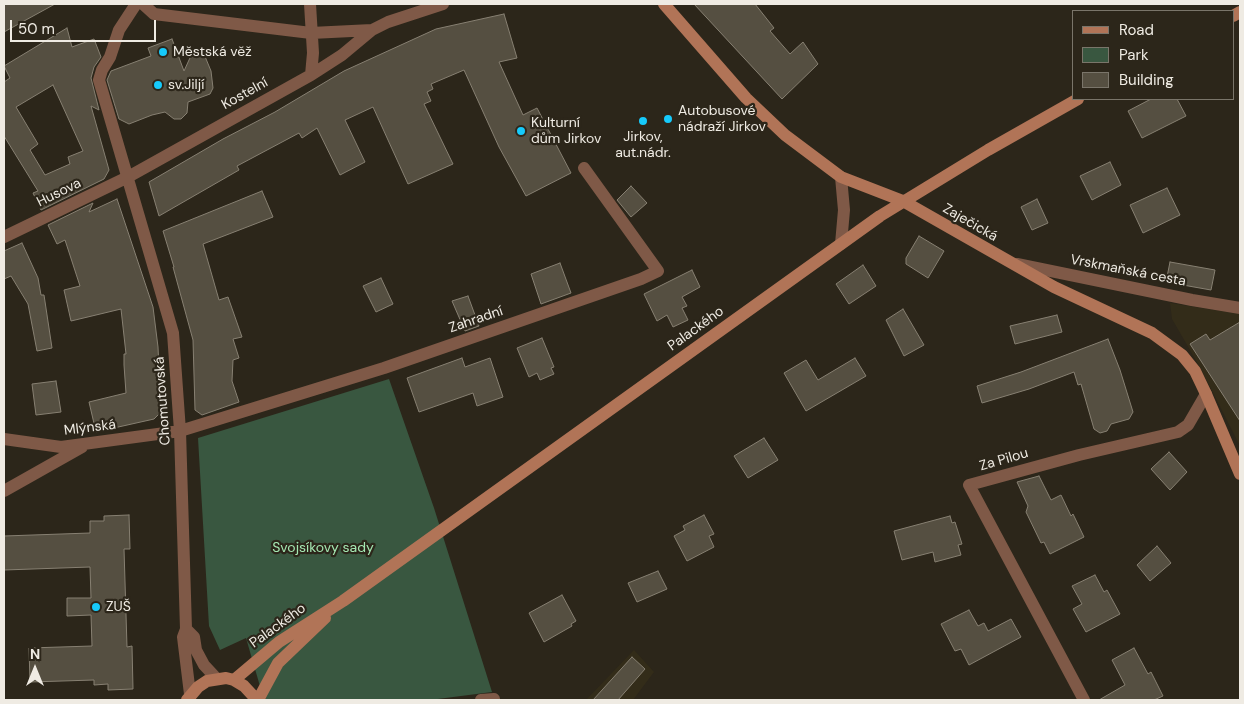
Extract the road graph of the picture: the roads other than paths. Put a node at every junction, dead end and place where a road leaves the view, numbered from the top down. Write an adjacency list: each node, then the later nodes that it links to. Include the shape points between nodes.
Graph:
1 (136, 4): 11 (street, Chomutovská, via 119,30 98,80)
2 (143, 4): 7 (street, Kostelní, via 154,14)
3 (310, 4): 7 (street)
4 (443, 4): 6 (street, Kostelní)
5 (664, 4): 12 (street, Zaječická, via 746,98 785,135)
6 (372, 30): 7 (street, Kostelní); 8 (street, Kostelní)
7 (311, 33): 8 (street)
8 (311, 75): 11 (street, Kostelní)
9 (1076, 100): 13 (street, Palackého)
10 (584, 168): 19 (street, Zahradní, via 658,271 384,368)
11 (128, 177): 14 (street, Husova); 19 (street, Chomutovská, via 173,333)
12 (841, 177): 13 (street, Zaječická); 15 (street, via 844,210)
13 (902, 201): 15 (street, Palackého); 16 (street, Zaječická)
14 (4, 237)
15 (841, 244): 24 (street, Palackého)
16 (1010, 263): 17 (street, Vrskmaňská cesta); 18 (street, Zaječická, via 1152,332 1182,355)
17 (1240, 308)
18 (1206, 394): 22 (street, Zaječická); 30 (street, Za Pilou, via 1188,425 1178,432 1079,454 969,485)
19 (180, 430): 21 (street, Mlýnská); 25 (street, Chomutovská)
20 (4, 439): 21 (street, Mlýnská, via 62,447)
21 (86, 445): 23 (street)
22 (1240, 474)
23 (4, 492)
24 (343, 600): 27 (street, Palackého, via 279,642); 29 (street, Palackého, via 282,660)
25 (186, 629): 26 (street, Chomutovská, via 194,637 204,665); 28 (street, Chomutovská, via 183,637)
26 (217, 679): 27 (street, Chomutovská); 28 (street, Chomutovská, via 207,681)
27 (234, 680): 29 (street)
28 (189, 697)
29 (257, 700)
30 (1084, 700)

